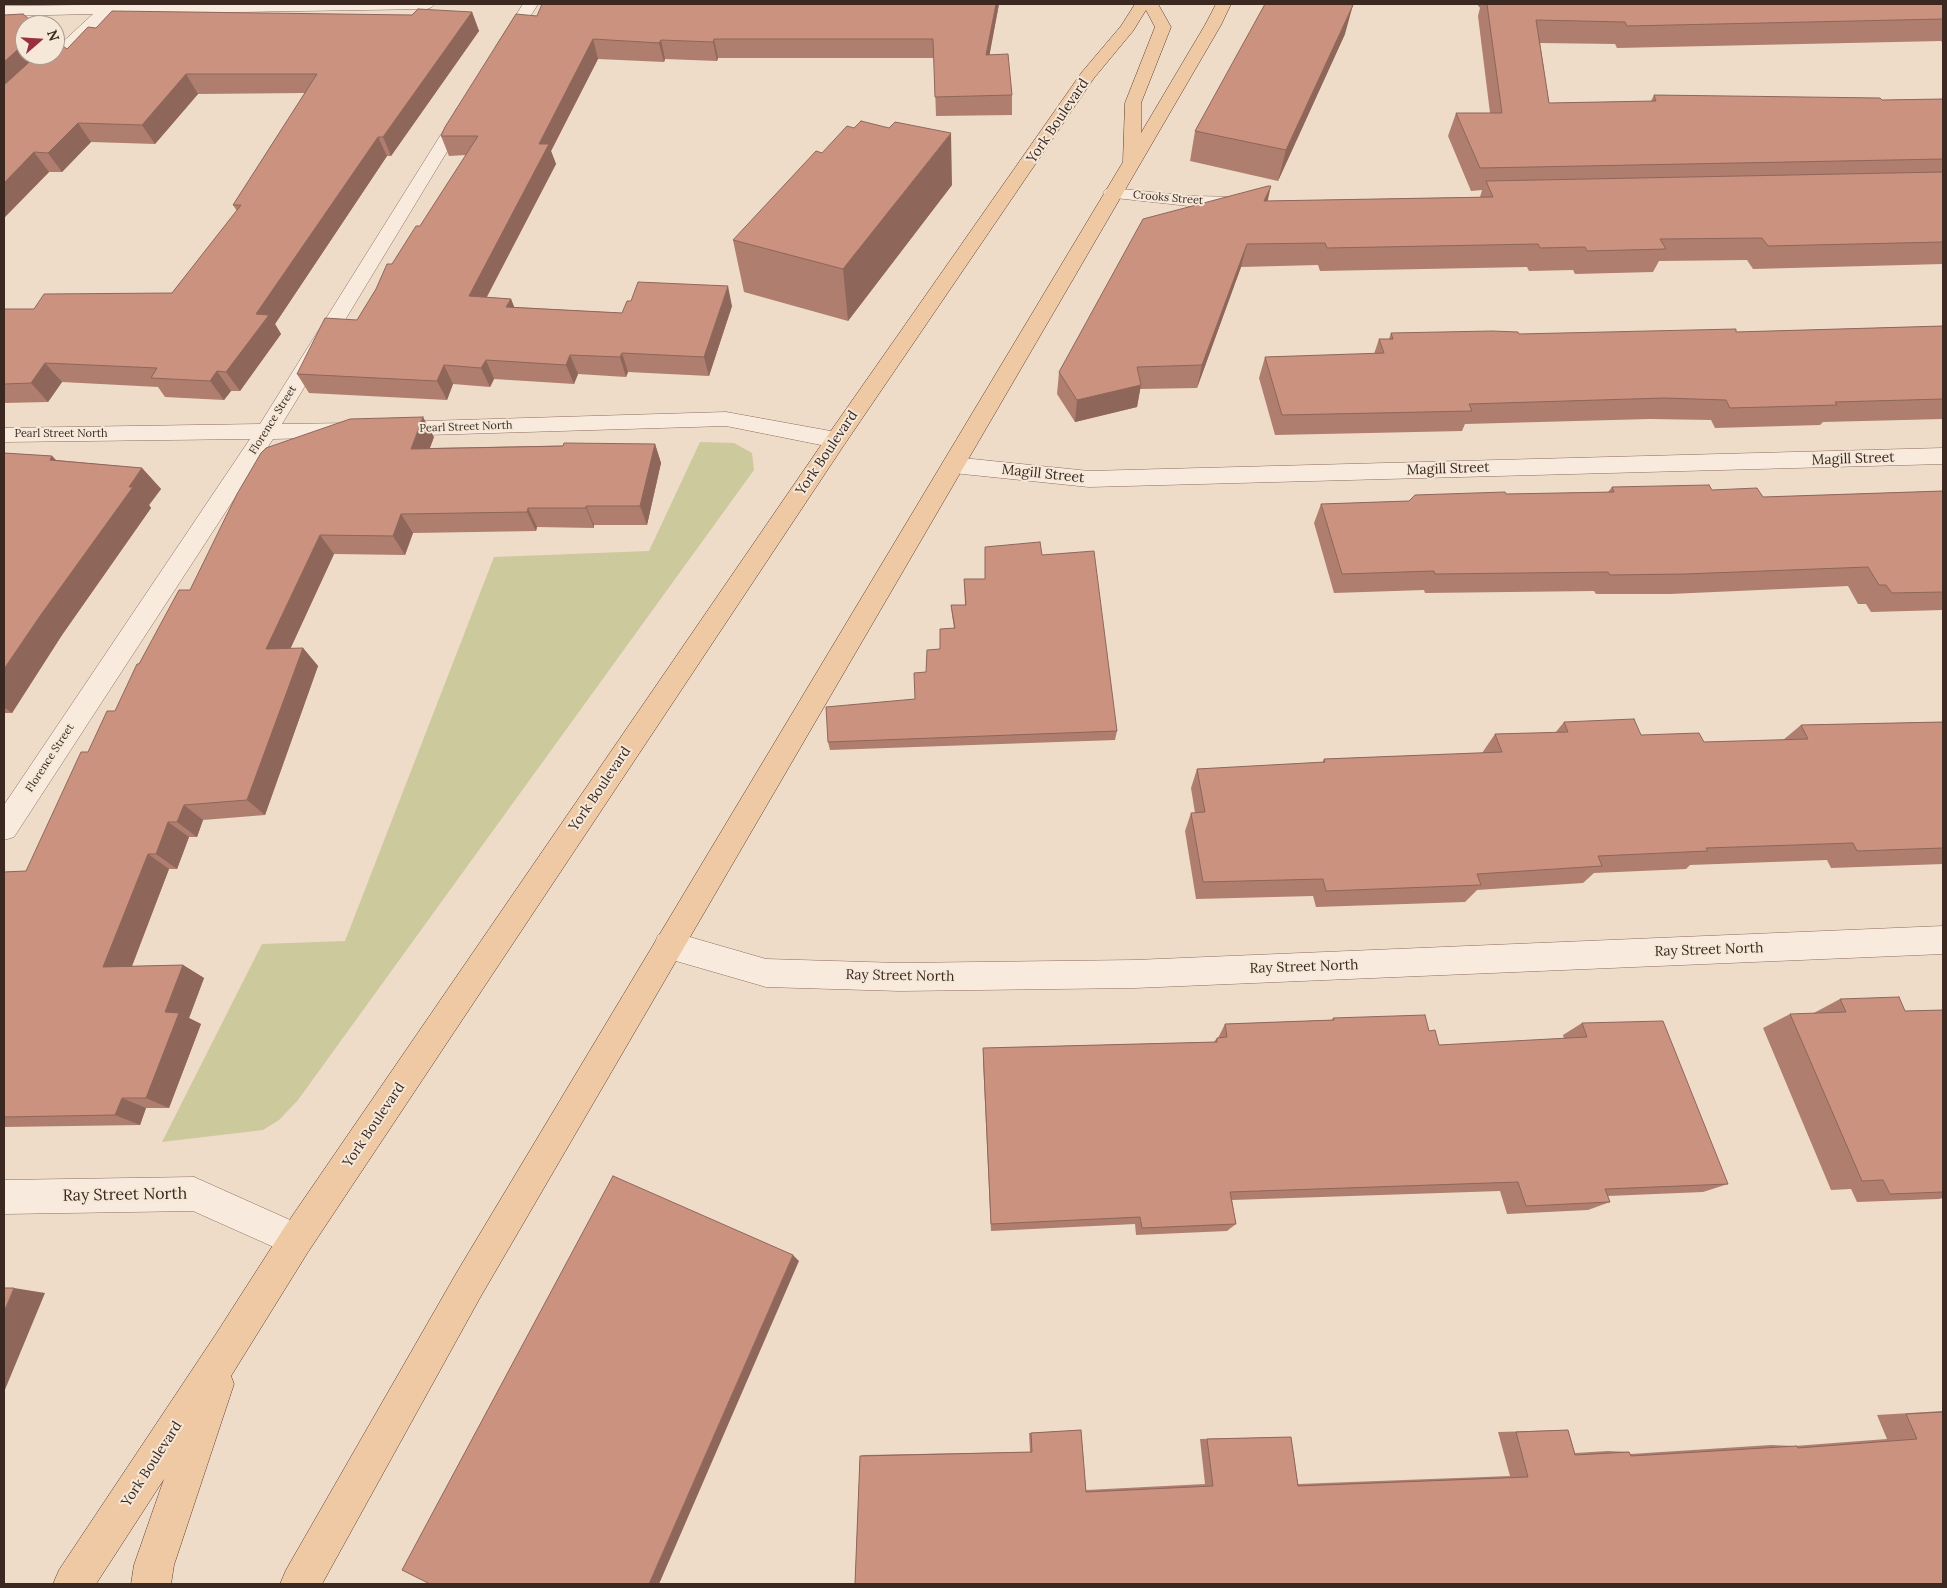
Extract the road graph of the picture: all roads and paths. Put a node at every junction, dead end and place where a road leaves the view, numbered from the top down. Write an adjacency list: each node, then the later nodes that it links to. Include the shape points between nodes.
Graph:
1 (427, 4): 6 (street)
2 (530, 4): 8 (street)
3 (1142, 4): 16 (main road, York Boulevard, via 1127,28 1088,75)
4 (1151, 4): 11 (main road, via 1162,28 1133,103)
5 (1223, 4): 11 (main road)
6 (108, 9): 7 (street); 10 (street)
7 (4, 11)
8 (494, 63)
9 (473, 96): 14 (street, Florence Street)
10 (4, 105)
11 (1131, 161): 12 (main road)
12 (1112, 193): 13 (street, Crooks Street, via 1189,201); 18 (main road)
13 (1264, 202)
14 (265, 433): 15 (street, Pearl Street North); 16 (street, Pearl Street North, via 726,419); 19 (street, Florence Street)
15 (4, 435)
16 (836, 440): 23 (main road, York Boulevard)
17 (1943, 456): 18 (street, Magill Street, via 1089,479)
18 (953, 465): 21 (main road)
19 (4, 828)
20 (1943, 940): 21 (street, Ray Street North, via 1135,974 900,978 766,973)
21 (669, 945): 27 (main road, via 469,1284)
22 (4, 1197): 23 (street, Ray Street North, via 194,1194)
23 (296, 1240): 24 (main road, York Boulevard)
24 (229, 1347): 25 (main road, York Boulevard); 26 (main road, via 154,1565)
25 (73, 1584)
26 (151, 1584)
27 (300, 1584)

